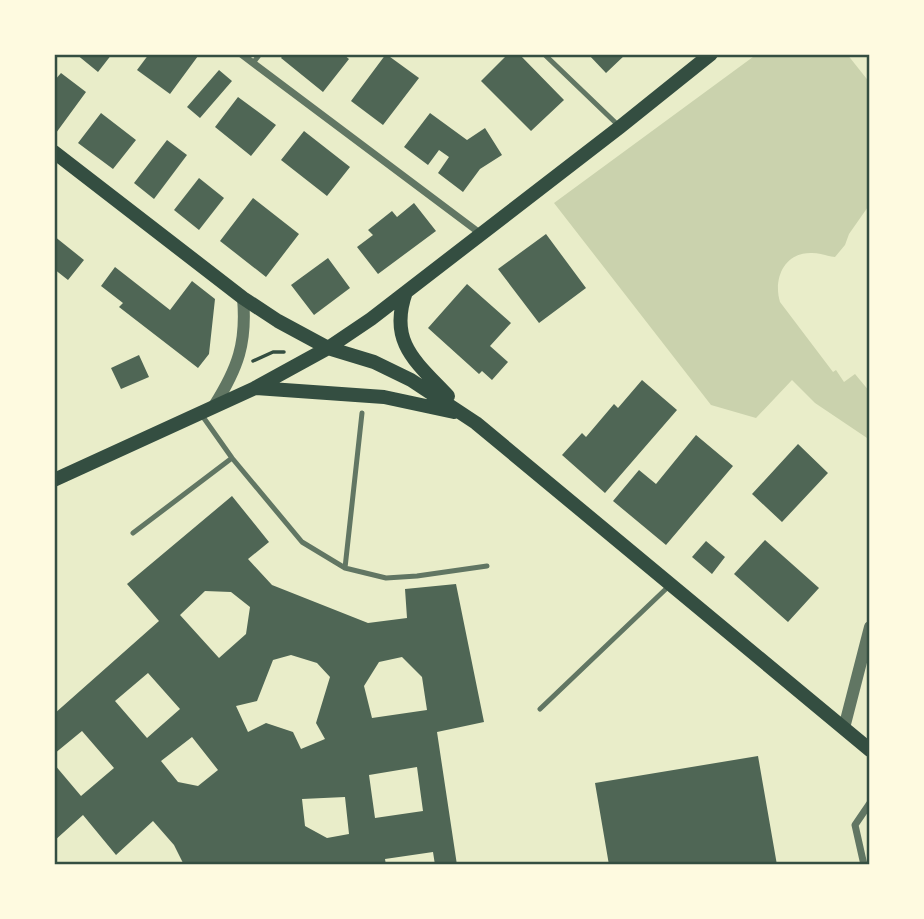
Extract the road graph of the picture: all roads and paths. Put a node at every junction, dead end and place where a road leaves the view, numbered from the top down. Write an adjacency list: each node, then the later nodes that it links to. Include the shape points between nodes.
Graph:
1 (241, 54): 5 (street)
2 (260, 54): 5 (lane)
3 (544, 54): 6 (lane)
4 (710, 54): 6 (main road)
5 (253, 64): 8 (street)
6 (620, 127): 8 (main road)
7 (54, 152): 10 (main road)
8 (481, 234): 9 (main road)
9 (406, 292): 11 (main road); 18 (main road, via 399,314 405,344)
10 (243, 298): 11 (main road); 15 (street, via 240,355)
11 (328, 348): 14 (main road); 18 (main road, via 411,380)
12 (284, 352): 13 (path)
13 (245, 365)
14 (255, 388): 15 (main road); 18 (main road, via 384,397)
15 (214, 406): 16 (main road)
16 (200, 413): 19 (lane); 20 (main road)
17 (362, 413): 23 (lane)
18 (465, 415): 24 (main road)
19 (232, 458): 21 (lane); 23 (lane, via 302,542)
20 (54, 480)
21 (133, 533)
22 (487, 566): 23 (lane, via 386,578)
23 (345, 568)
24 (671, 584): 26 (lane); 27 (main road)
25 (870, 627): 27 (street)
26 (540, 709)
27 (844, 728): 28 (main road)
28 (870, 750)
29 (870, 803): 30 (street, via 855,825)
30 (864, 865)

